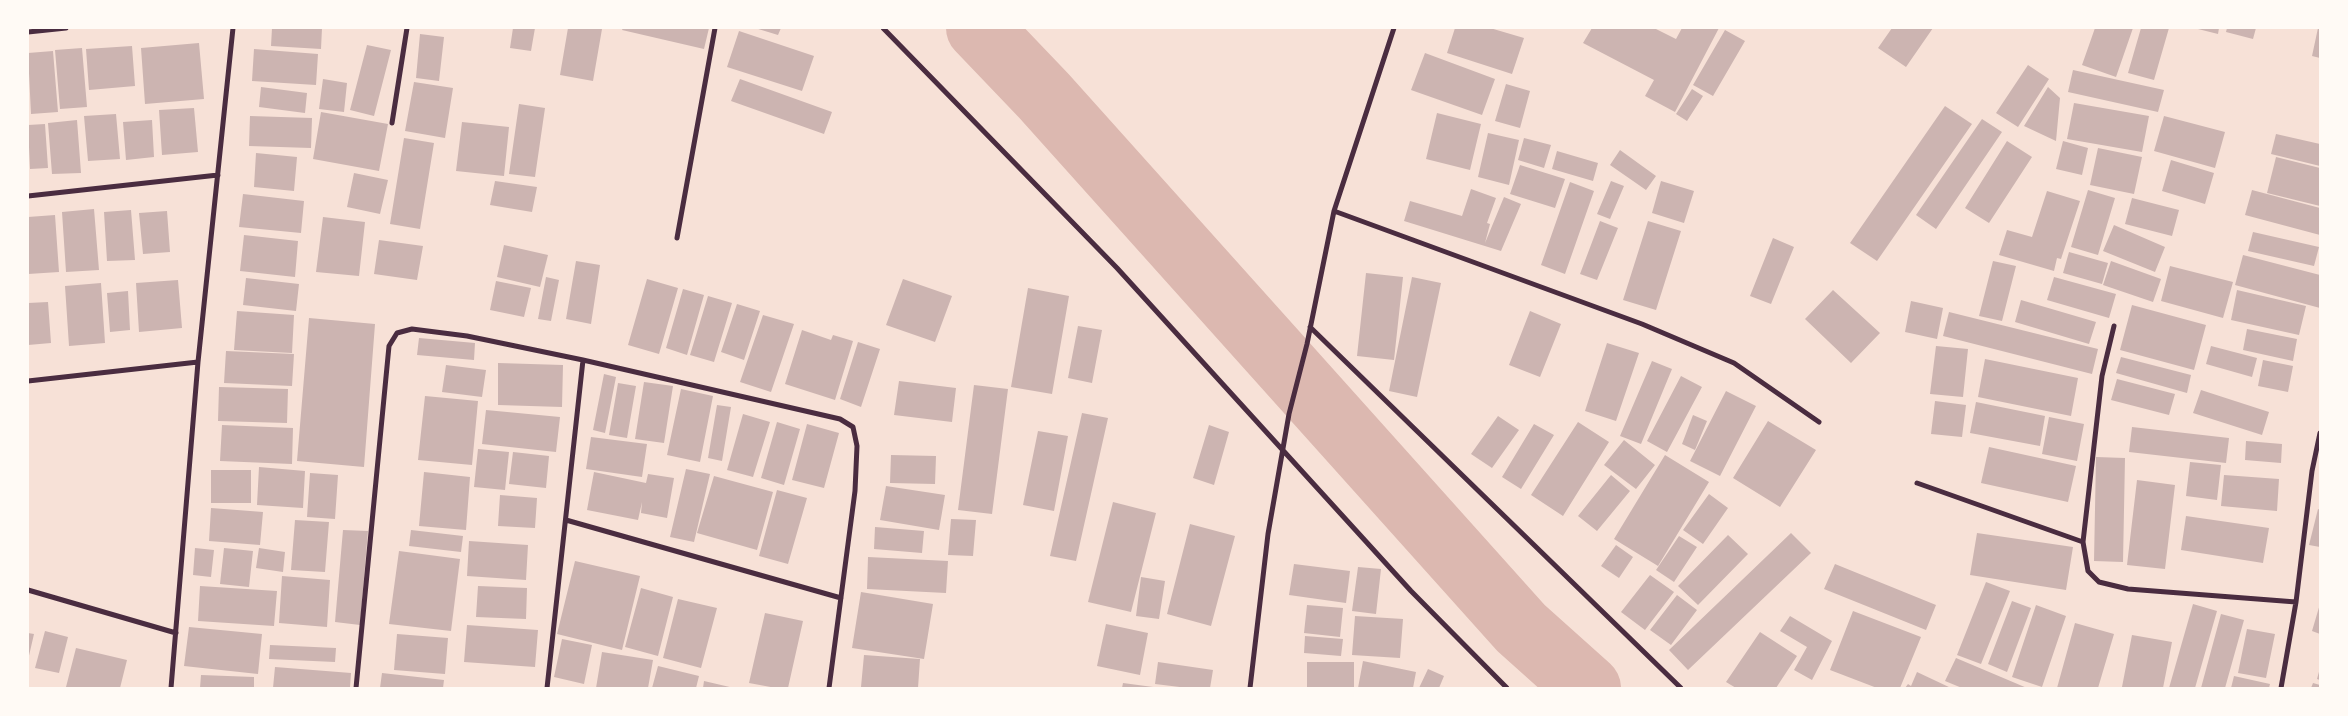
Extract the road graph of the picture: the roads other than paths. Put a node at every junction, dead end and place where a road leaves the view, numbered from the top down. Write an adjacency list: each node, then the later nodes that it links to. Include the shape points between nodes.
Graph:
1 (66, 28): 7 (street)
2 (233, 28): 9 (street)
3 (407, 28): 8 (street)
4 (715, 28): 12 (street)
5 (883, 28): 20 (street, via 1118,268)
6 (1394, 28): 11 (street)
7 (28, 32)
8 (392, 123)
9 (218, 175): 10 (street); 16 (street)
10 (28, 196)
11 (1334, 211): 14 (street); 18 (street, via 1642,324 1734,363)
12 (676, 238)
13 (2114, 326): 23 (street, via 2102,376)
14 (1310, 327): 20 (street); 34 (street)
15 (584, 360): 22 (street); 25 (street, via 840,419 854,427 857,446 855,491); 29 (street, via 467,336 412,329 397,333 389,346)
16 (198, 362): 17 (street); 27 (street)
17 (28, 381)
18 (1819, 422)
19 (2320, 432): 26 (street)
20 (1283, 447): 32 (street, via 1268,534); 33 (street, via 1411,590)
21 (1917, 483): 23 (street)
22 (566, 520): 25 (street); 30 (street)
23 (2083, 542): 26 (street, via 2088,571 2106,584 2128,589)
24 (28, 590): 27 (street)
25 (841, 598): 31 (street)
26 (2296, 602): 35 (street)
27 (176, 633): 28 (street)
28 (171, 688)
29 (356, 688)
30 (546, 688)
31 (830, 688)
32 (1250, 688)
33 (1507, 688)
34 (1681, 688)
35 (2281, 688)

